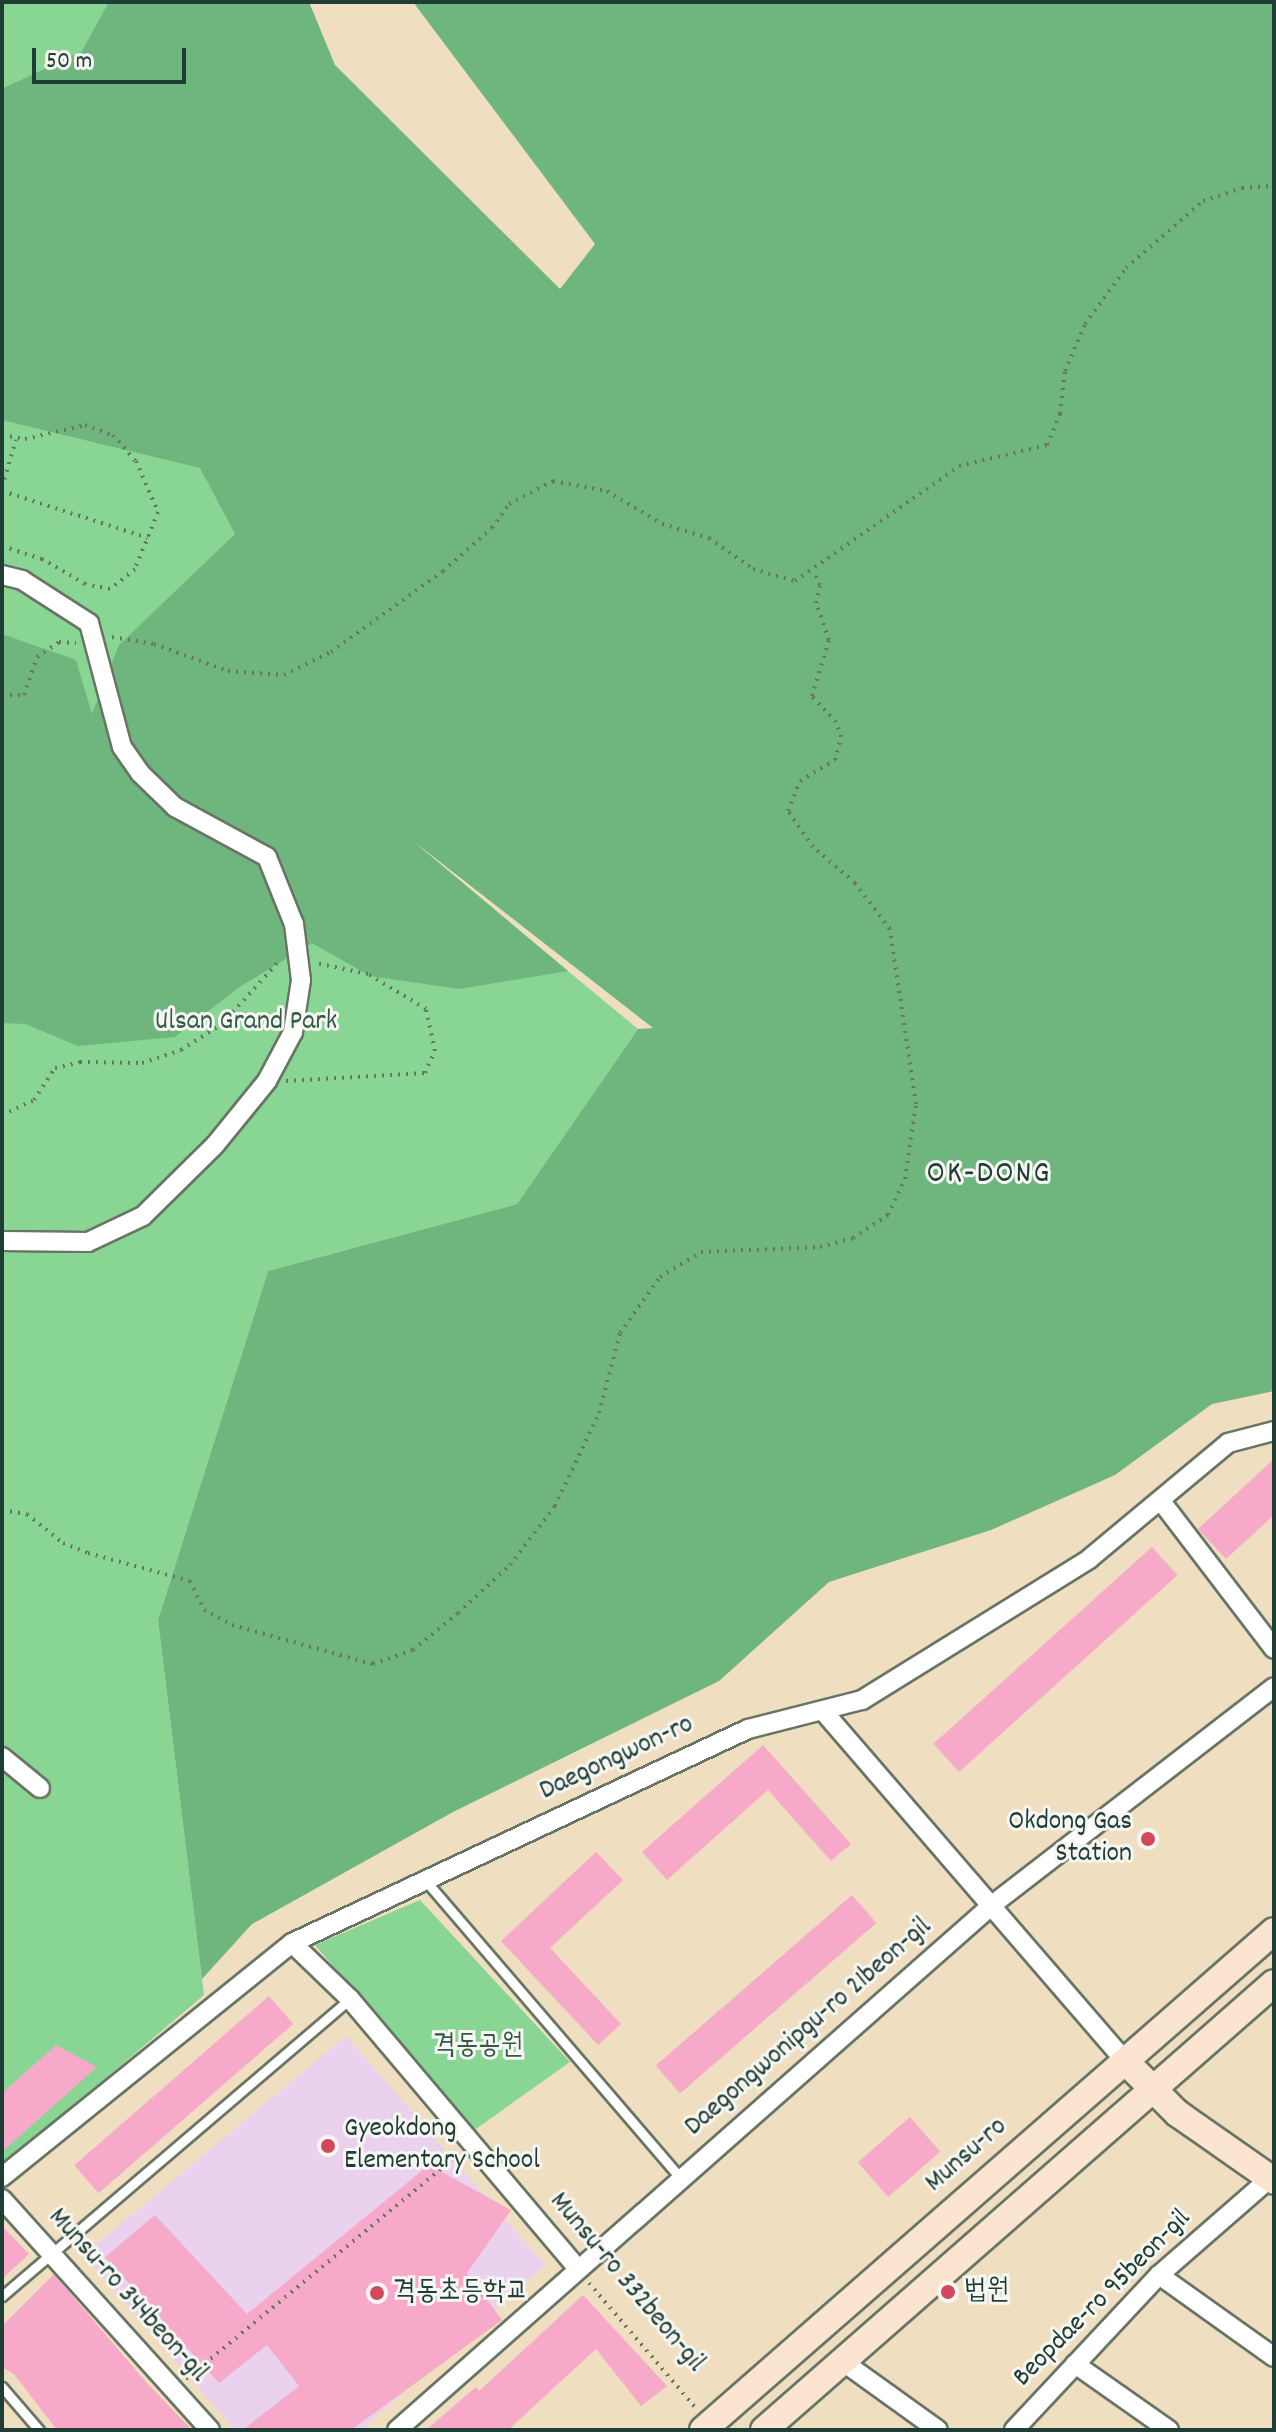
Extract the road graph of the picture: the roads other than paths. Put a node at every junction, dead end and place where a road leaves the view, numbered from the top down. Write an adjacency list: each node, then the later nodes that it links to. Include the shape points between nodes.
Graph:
1 (2, 575): 2 (street, via 35,587 89,623 122,747 175,807 267,857 283,887 301,980 293,1032 267,1081 215,1145 143,1216 88,1242)
2 (2, 1241)
3 (1274, 1431): 4 (street, Daegongwon-ro, via 1228,1443)
4 (1161, 1501): 5 (street); 7 (street, Daegongwon-ro, via 1063,1575 862,1700)
5 (1274, 1649)
6 (1274, 1687): 11 (street, Daegongwonipgu-ro 21beon-gil)
7 (823, 1711): 10 (street, Daegongwon-ro, via 748,1729); 11 (street)
8 (2, 1757): 9 (street)
9 (40, 1788)
10 (425, 1880): 13 (street, Daegongwon-ro); 19 (lane)
11 (992, 1905): 16 (street); 19 (street, Daegongwonipgu-ro 21beon-gil)
12 (1274, 1931): 16 (main road, Munsu-ro)
13 (292, 1943): 15 (street, Munsu-ro 332beon-gil); 18 (street, Daegongwon-ro)
14 (1274, 1983): 17 (main road)
15 (350, 1999): 22 (lane); 23 (street, Munsu-ro 332beon-gil)
16 (1125, 2061): 17 (main road); 30 (main road, Munsu-ro)
17 (1152, 2090): 20 (main road); 27 (main road)
18 (2, 2177)
19 (680, 2178): 23 (street, Daegongwonipgu-ro 21beon-gil)
20 (1272, 2180): 24 (street, Beopdae-ro 95beon-gil)
21 (2, 2199): 22 (street, Munsu-ro 344beon-gil)
22 (51, 2253): 25 (lane); 32 (street, Munsu-ro 344beon-gil)
23 (578, 2269): 33 (street, Daegongwonipgu-ro 21beon-gil)
24 (1159, 2275): 26 (street); 28 (street, Beopdae-ro 95beon-gil)
25 (2, 2296)
26 (1274, 2357)
27 (842, 2361): 34 (main road); 35 (street)
28 (1075, 2364): 36 (street, Beopdae-ro 95beon-gil); 37 (street)
29 (2, 2387): 31 (lane)
30 (699, 2419)
31 (39, 2430)
32 (210, 2430)
33 (397, 2430)
34 (764, 2430)
35 (938, 2430)
36 (1014, 2430)
37 (1169, 2430)

